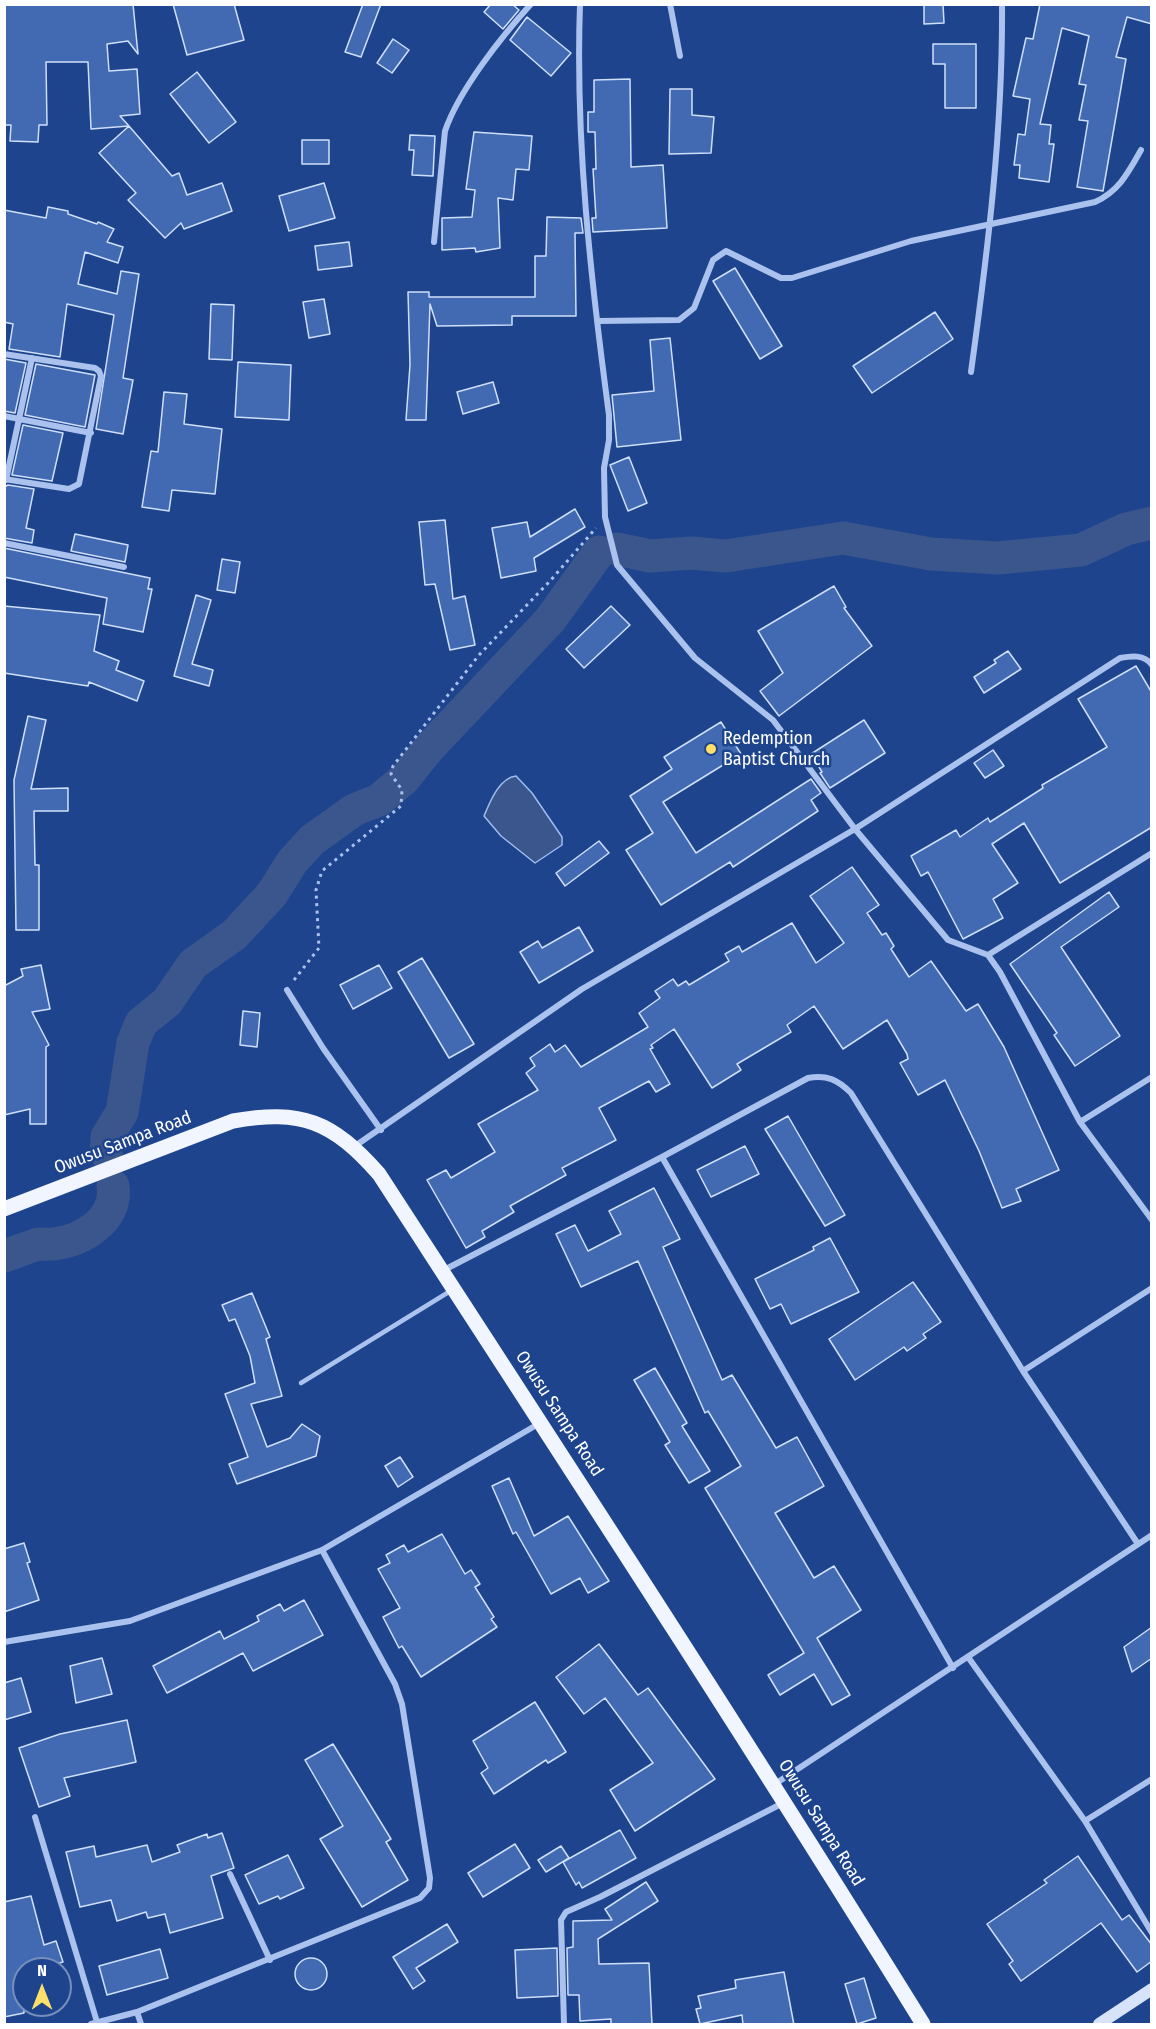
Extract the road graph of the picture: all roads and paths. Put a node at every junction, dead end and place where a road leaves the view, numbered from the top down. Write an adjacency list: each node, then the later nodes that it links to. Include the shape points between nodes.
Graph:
1 (531, 4): 8 (street, via 495,48 451,114 445,131)
2 (580, 4): 9 (street, via 582,123)
3 (670, 4): 5 (street)
4 (1002, 4): 7 (street, via 1003,82)
5 (680, 56)
6 (1141, 150): 7 (street, via 1120,186 1110,195 1095,202)
7 (991, 224): 9 (street, via 911,242 792,278 781,278 726,251 713,260 694,308 679,320); 12 (street)
8 (434, 242)
9 (598, 321): 17 (street, via 609,440 604,468)
10 (4, 354): 11 (street)
11 (32, 358): 14 (street); 15 (street, via 99,370)
12 (971, 372)
13 (4, 416): 14 (street)
14 (18, 419): 15 (street); 16 (street)
15 (91, 433): 16 (street, via 75,488)
16 (5, 479)
17 (605, 517): 21 (street, via 617,565 695,658 773,720); 24 (path, via 479,655 419,730 391,774 402,790 401,806 322,871 316,890 319,948)
18 (4, 543): 19 (street)
19 (124, 567)
20 (1152, 665): 21 (street, via 1136,655 1120,658)
21 (855, 829): 23 (street, via 948,940); 27 (street, via 582,989)
22 (1152, 852): 23 (street)
23 (988, 955): 26 (street)
24 (286, 990): 27 (street)
25 (1152, 1077): 26 (street)
26 (1080, 1122): 31 (street)
27 (381, 1130): 28 (street)
28 (355, 1146): 30 (main road, Owusu Sampa Road, via 326,1127 300,1118 268,1115 233,1121); 32 (main road, Owusu Sampa Road)
29 (662, 1157): 32 (street); 35 (street, via 808,1078 838,1080 851,1093); 43 (street)
30 (4, 1209)
31 (1152, 1220)
32 (442, 1271): 34 (main road, Owusu Sampa Road)
33 (1152, 1288): 35 (street)
34 (454, 1289): 36 (lane); 37 (main road, Owusu Sampa Road)
35 (1023, 1371): 39 (street)
36 (301, 1383)
37 (542, 1422): 40 (street); 45 (main road, Owusu Sampa Road)
38 (1152, 1535): 39 (street)
39 (1138, 1544): 42 (street)
40 (322, 1550): 41 (street, via 130,1620); 51 (street, via 395,1684 402,1704 429,1888 420,1898)
41 (4, 1642)
42 (968, 1657): 43 (street); 48 (street)
43 (953, 1668): 45 (street)
44 (1152, 1779): 48 (street)
45 (774, 1784): 46 (main road, Owusu Sampa Road)
46 (785, 1802): 56 (street, via 566,1912 561,1920); 57 (main road, Owusu Sampa Road)
47 (35, 1817): 54 (street)
48 (1085, 1821): 50 (street)
49 (230, 1874): 51 (street)
50 (1152, 1933)
51 (270, 1960): 53 (street)
52 (1152, 1989): 58 (street)
53 (137, 2012): 54 (street); 55 (street)
54 (94, 2024)
55 (141, 2025)
56 (564, 2025)
57 (923, 2025)
58 (1099, 2025)

